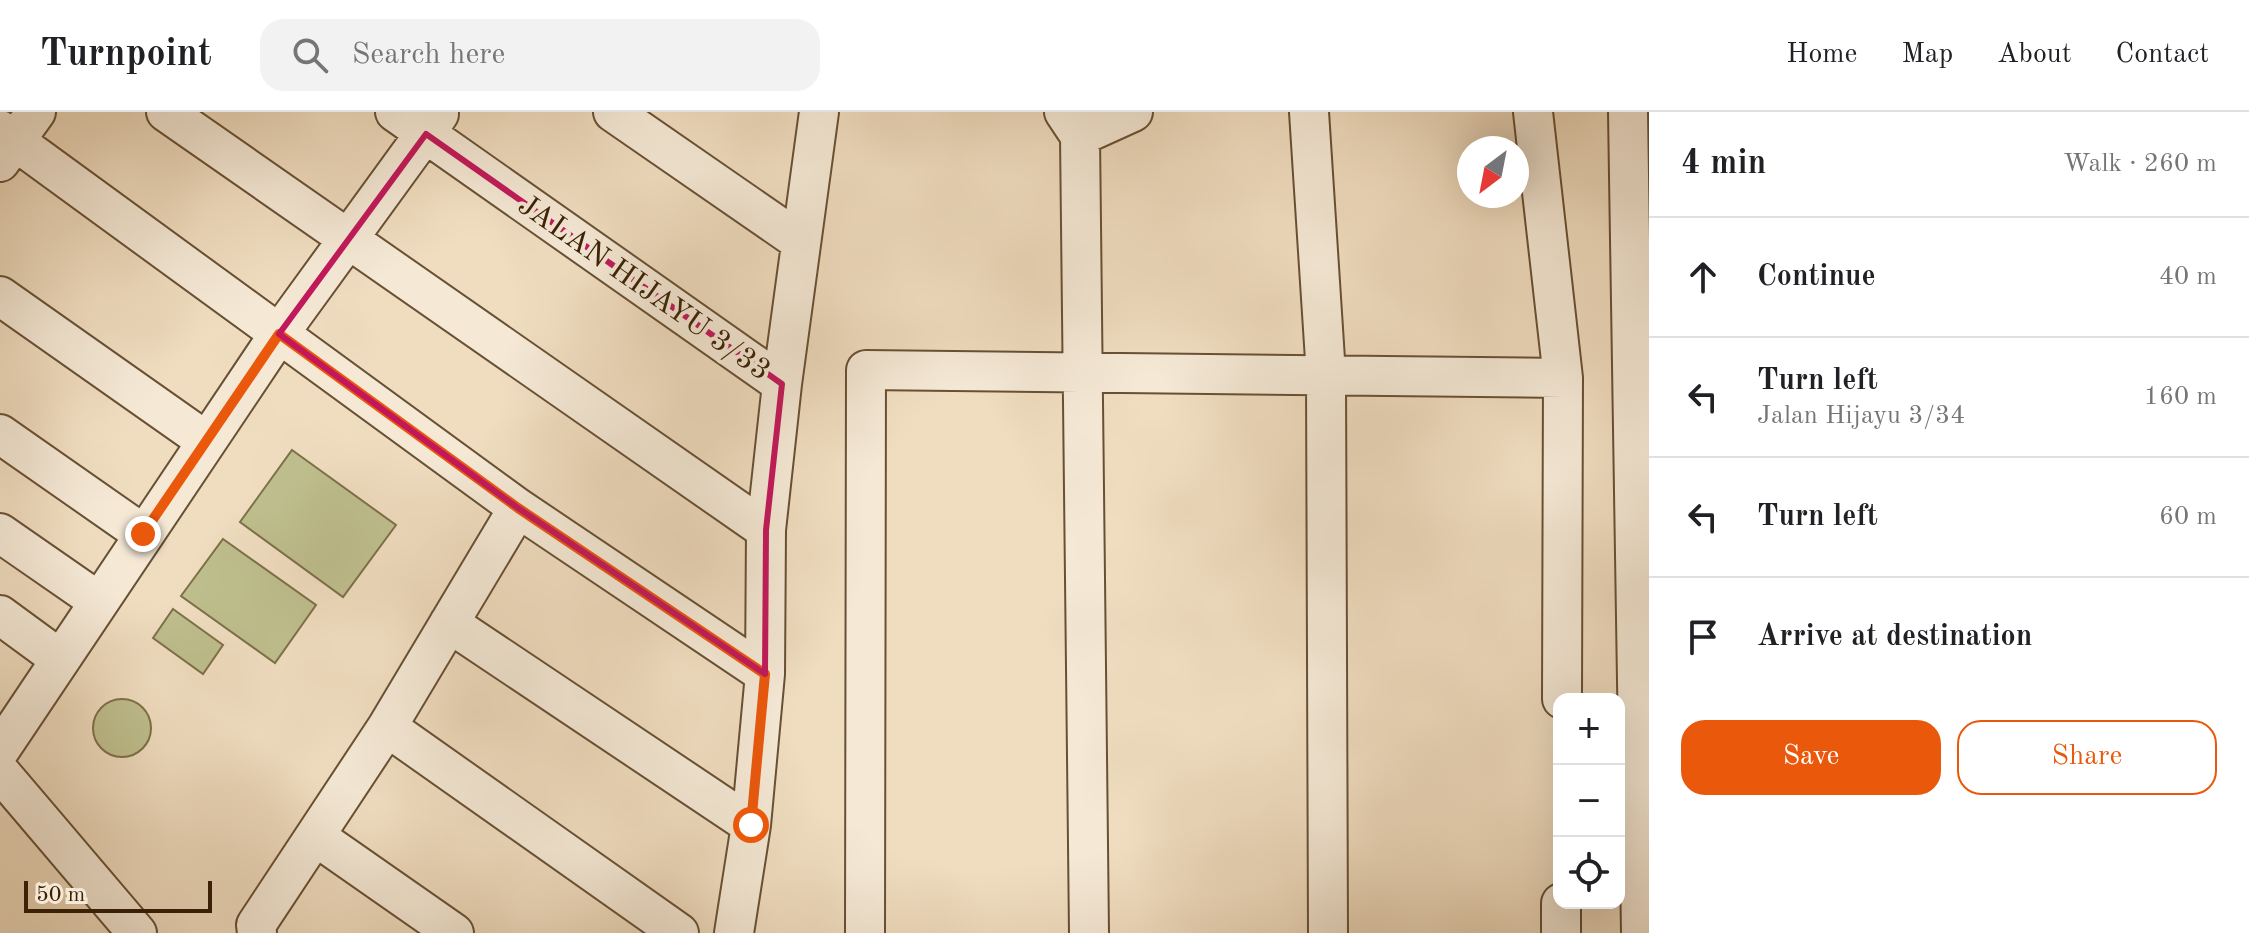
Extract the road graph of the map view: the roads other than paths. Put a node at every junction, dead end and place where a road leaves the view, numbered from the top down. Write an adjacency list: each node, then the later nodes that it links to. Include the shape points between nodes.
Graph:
1 (166, 112): 12 (street)
2 (395, 112): 9 (street, JALAN HIJAYU 3/33)
3 (613, 112): 13 (street)
4 (819, 112): 13 (street)
5 (1133, 112): 10 (street)
6 (1309, 112): 17 (street)
7 (1533, 112): 18 (street)
8 (1628, 112): 26 (street)
9 (433, 123): 12 (street); 19 (street, JALAN HIJAYU 3/33)
10 (1072, 124): 16 (street)
11 (13, 136): 15 (street)
12 (347, 240): 15 (street); 23 (street)
13 (801, 242): 19 (street)
14 (0, 296): 21 (street)
15 (279, 334): 21 (street); 22 (street)
16 (1083, 372): 17 (street); 44 (street, via 866,370); 45 (street)
17 (1326, 375): 18 (street); 46 (street)
18 (1563, 378): 32 (street)
19 (782, 384): 23 (street, JALAN HIJAYU 3/33)
20 (0, 434): 25 (street)
21 (206, 441): 25 (street)
22 (518, 508): 29 (street); 31 (street)
23 (766, 530): 31 (street, JALAN HIJAYU 3/33)
24 (0, 533): 27 (street)
25 (143, 534): 27 (street)
26 (1642, 595): 48 (street)
27 (98, 601): 30 (street)
28 (0, 615): 30 (street)
29 (449, 623): 33 (street); 36 (street)
30 (60, 659): 34 (street)
31 (765, 674): 36 (street, JALAN HIJAYU 3/33)
32 (1562, 693)
33 (387, 727): 37 (street); 42 (street)
34 (0, 750)
35 (0, 772): 39 (street)
36 (751, 825): 43 (street, JALAN HIJAYU 3/33)
37 (315, 836): 40 (street, via 256,925); 41 (street)
38 (1561, 909): 47 (street)
39 (137, 933)
40 (257, 933)
41 (454, 933)
42 (679, 933)
43 (734, 933)
44 (865, 933)
45 (1089, 933)
46 (1328, 933)
47 (1561, 933)
48 (1641, 933)

